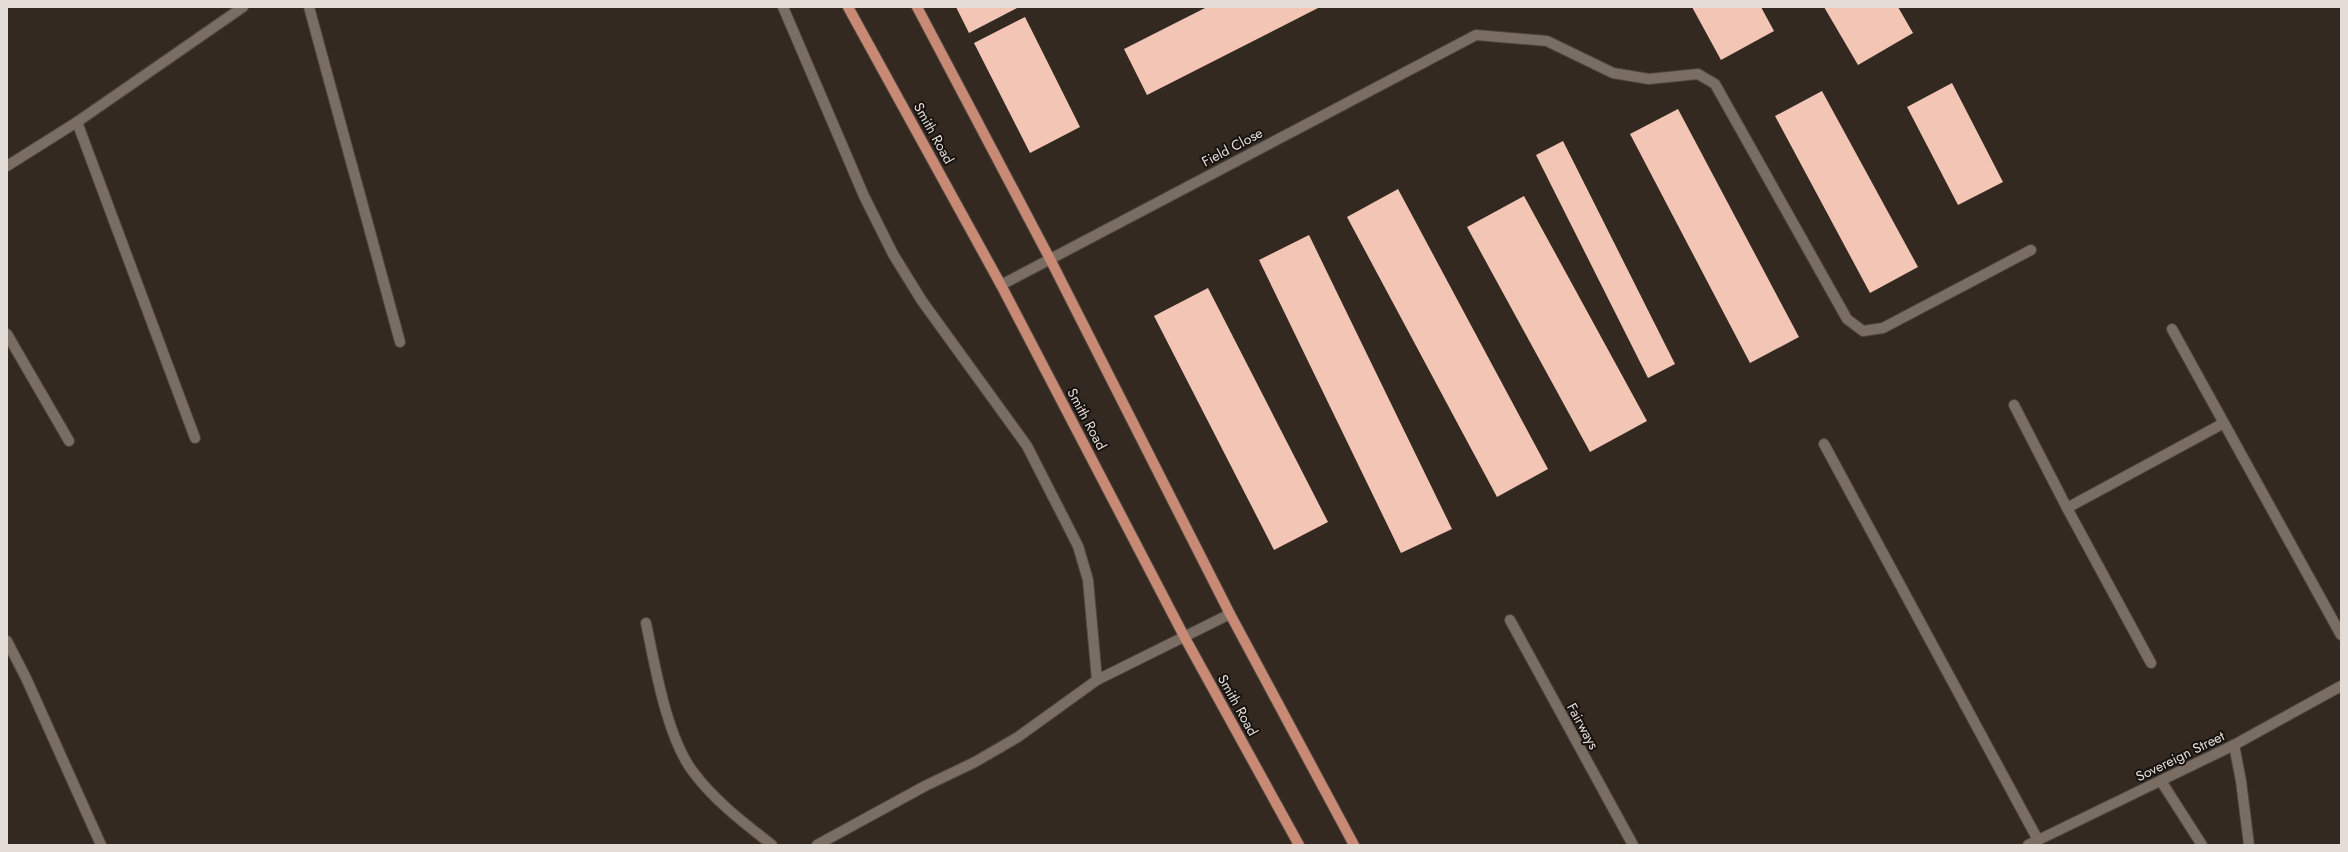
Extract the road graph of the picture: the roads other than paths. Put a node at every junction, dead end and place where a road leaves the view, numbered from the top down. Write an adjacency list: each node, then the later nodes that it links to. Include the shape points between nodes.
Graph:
1 (243, 7): 6 (street)
2 (309, 7): 13 (street)
3 (783, 7): 27 (street, via 864,196 893,254 922,301 1027,446 1078,546 1088,580)
4 (848, 7): 10 (main road, Smith Road)
5 (917, 7): 9 (main road)
6 (77, 122): 7 (street); 16 (street)
7 (7, 166)
8 (2031, 250): 9 (street, Field Close, via 1883,328 1863,331 1847,319 1715,84 1698,74 1649,79 1613,73 1547,41 1476,35)
9 (1050, 259): 10 (street, Field Close); 20 (main road)
10 (1001, 285): 24 (main road, Smith Road)
11 (2172, 329): 15 (street)
12 (7, 334): 17 (street)
13 (400, 342)
14 (2014, 404): 19 (street)
15 (2224, 423): 19 (street); 23 (street)
16 (195, 438)
17 (69, 441)
18 (1824, 444): 31 (street)
19 (2067, 508): 26 (street)
20 (1230, 614): 24 (street); 36 (main road)
21 (1510, 620): 37 (street, Fairways)
22 (646, 623): 33 (street, via 668,715 681,751 693,772 711,792 740,820)
23 (2341, 635)
24 (1185, 638): 27 (street); 35 (main road, Smith Road)
25 (7, 641): 32 (street)
26 (2151, 663)
27 (1097, 680): 34 (street, via 1012,741)
28 (2341, 686): 29 (street, Sovereign Street)
29 (2234, 745): 30 (street, Sovereign Street); 40 (street, via 2242,781)
30 (2161, 781): 31 (street, Sovereign Street); 39 (street)
31 (2038, 840): 38 (street, Sovereign Street)
32 (101, 845)
33 (772, 845)
34 (818, 845)
35 (1299, 845)
36 (1354, 845)
37 (1633, 845)
38 (2028, 845)
39 (2202, 845)
40 (2249, 845)

